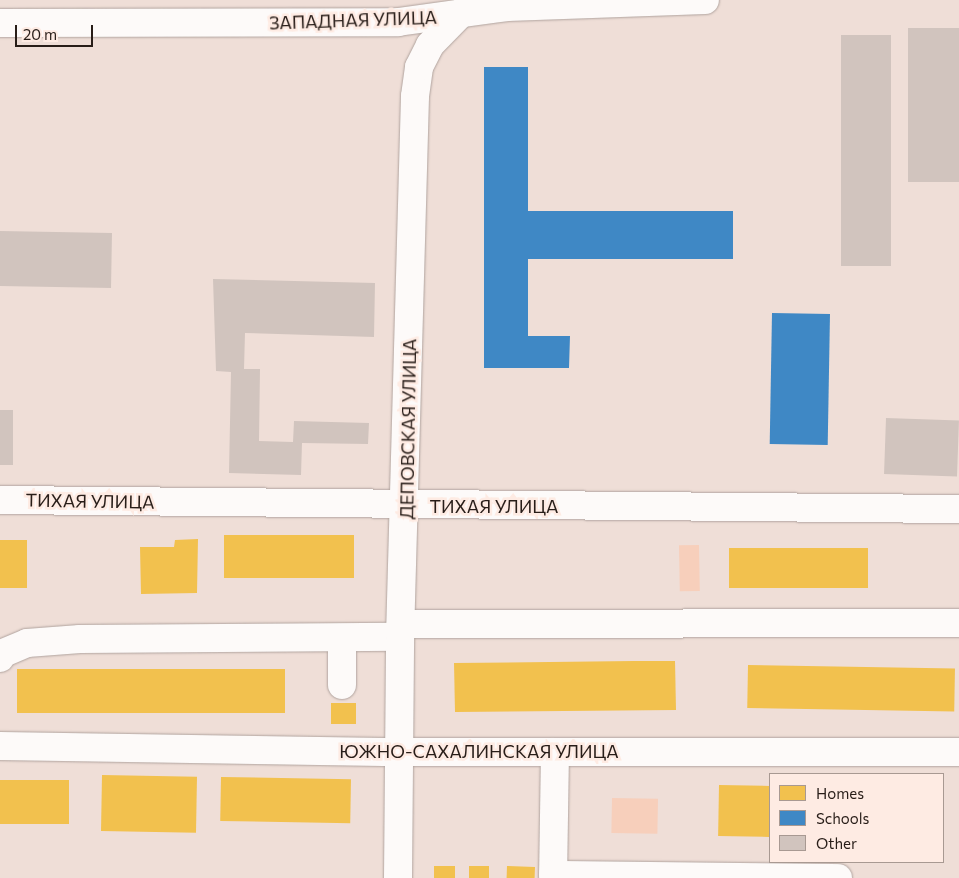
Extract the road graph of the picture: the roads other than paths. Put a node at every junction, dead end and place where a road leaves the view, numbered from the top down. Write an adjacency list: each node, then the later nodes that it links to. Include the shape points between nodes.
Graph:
1 (705, 0): 2 (street, ЗАПАДНАЯ УЛИЦА)
2 (464, 8): 3 (street, ЗАПАДНАЯ УЛИЦА, via 398,22); 5 (street, ДЕПОВСКАЯ УЛИЦА, via 430,45 419,67 415,96)
3 (0, 23)
4 (0, 500): 5 (street, ТИХАЯ УЛИЦА)
5 (406, 506): 6 (street, ТИХАЯ УЛИЦА); 8 (street, ДЕПОВСКАЯ УЛИЦА)
6 (959, 509)
7 (959, 623): 8 (street)
8 (400, 631): 9 (street); 13 (street, ДЕПОВСКАЯ УЛИЦА)
9 (342, 638): 10 (street, via 80,639 27,643); 11 (street)
10 (0, 655)
11 (342, 685)
12 (0, 746): 13 (street, ЮЖНО-САХАЛИНСКАЯ УЛИЦА)
13 (399, 752): 14 (street, ЮЖНО-САХАЛИНСКАЯ УЛИЦА); 17 (street, ДЕПОВСКАЯ УЛИЦА)
14 (555, 752): 16 (street, ЮЖНО-САХАЛИНСКАЯ УЛИЦА); 18 (street, via 553,875)
15 (959, 752): 16 (street, ЮЖНО-САХАЛИНСКАЯ УЛИЦА)
16 (926, 763)
17 (398, 878)
18 (838, 878)

